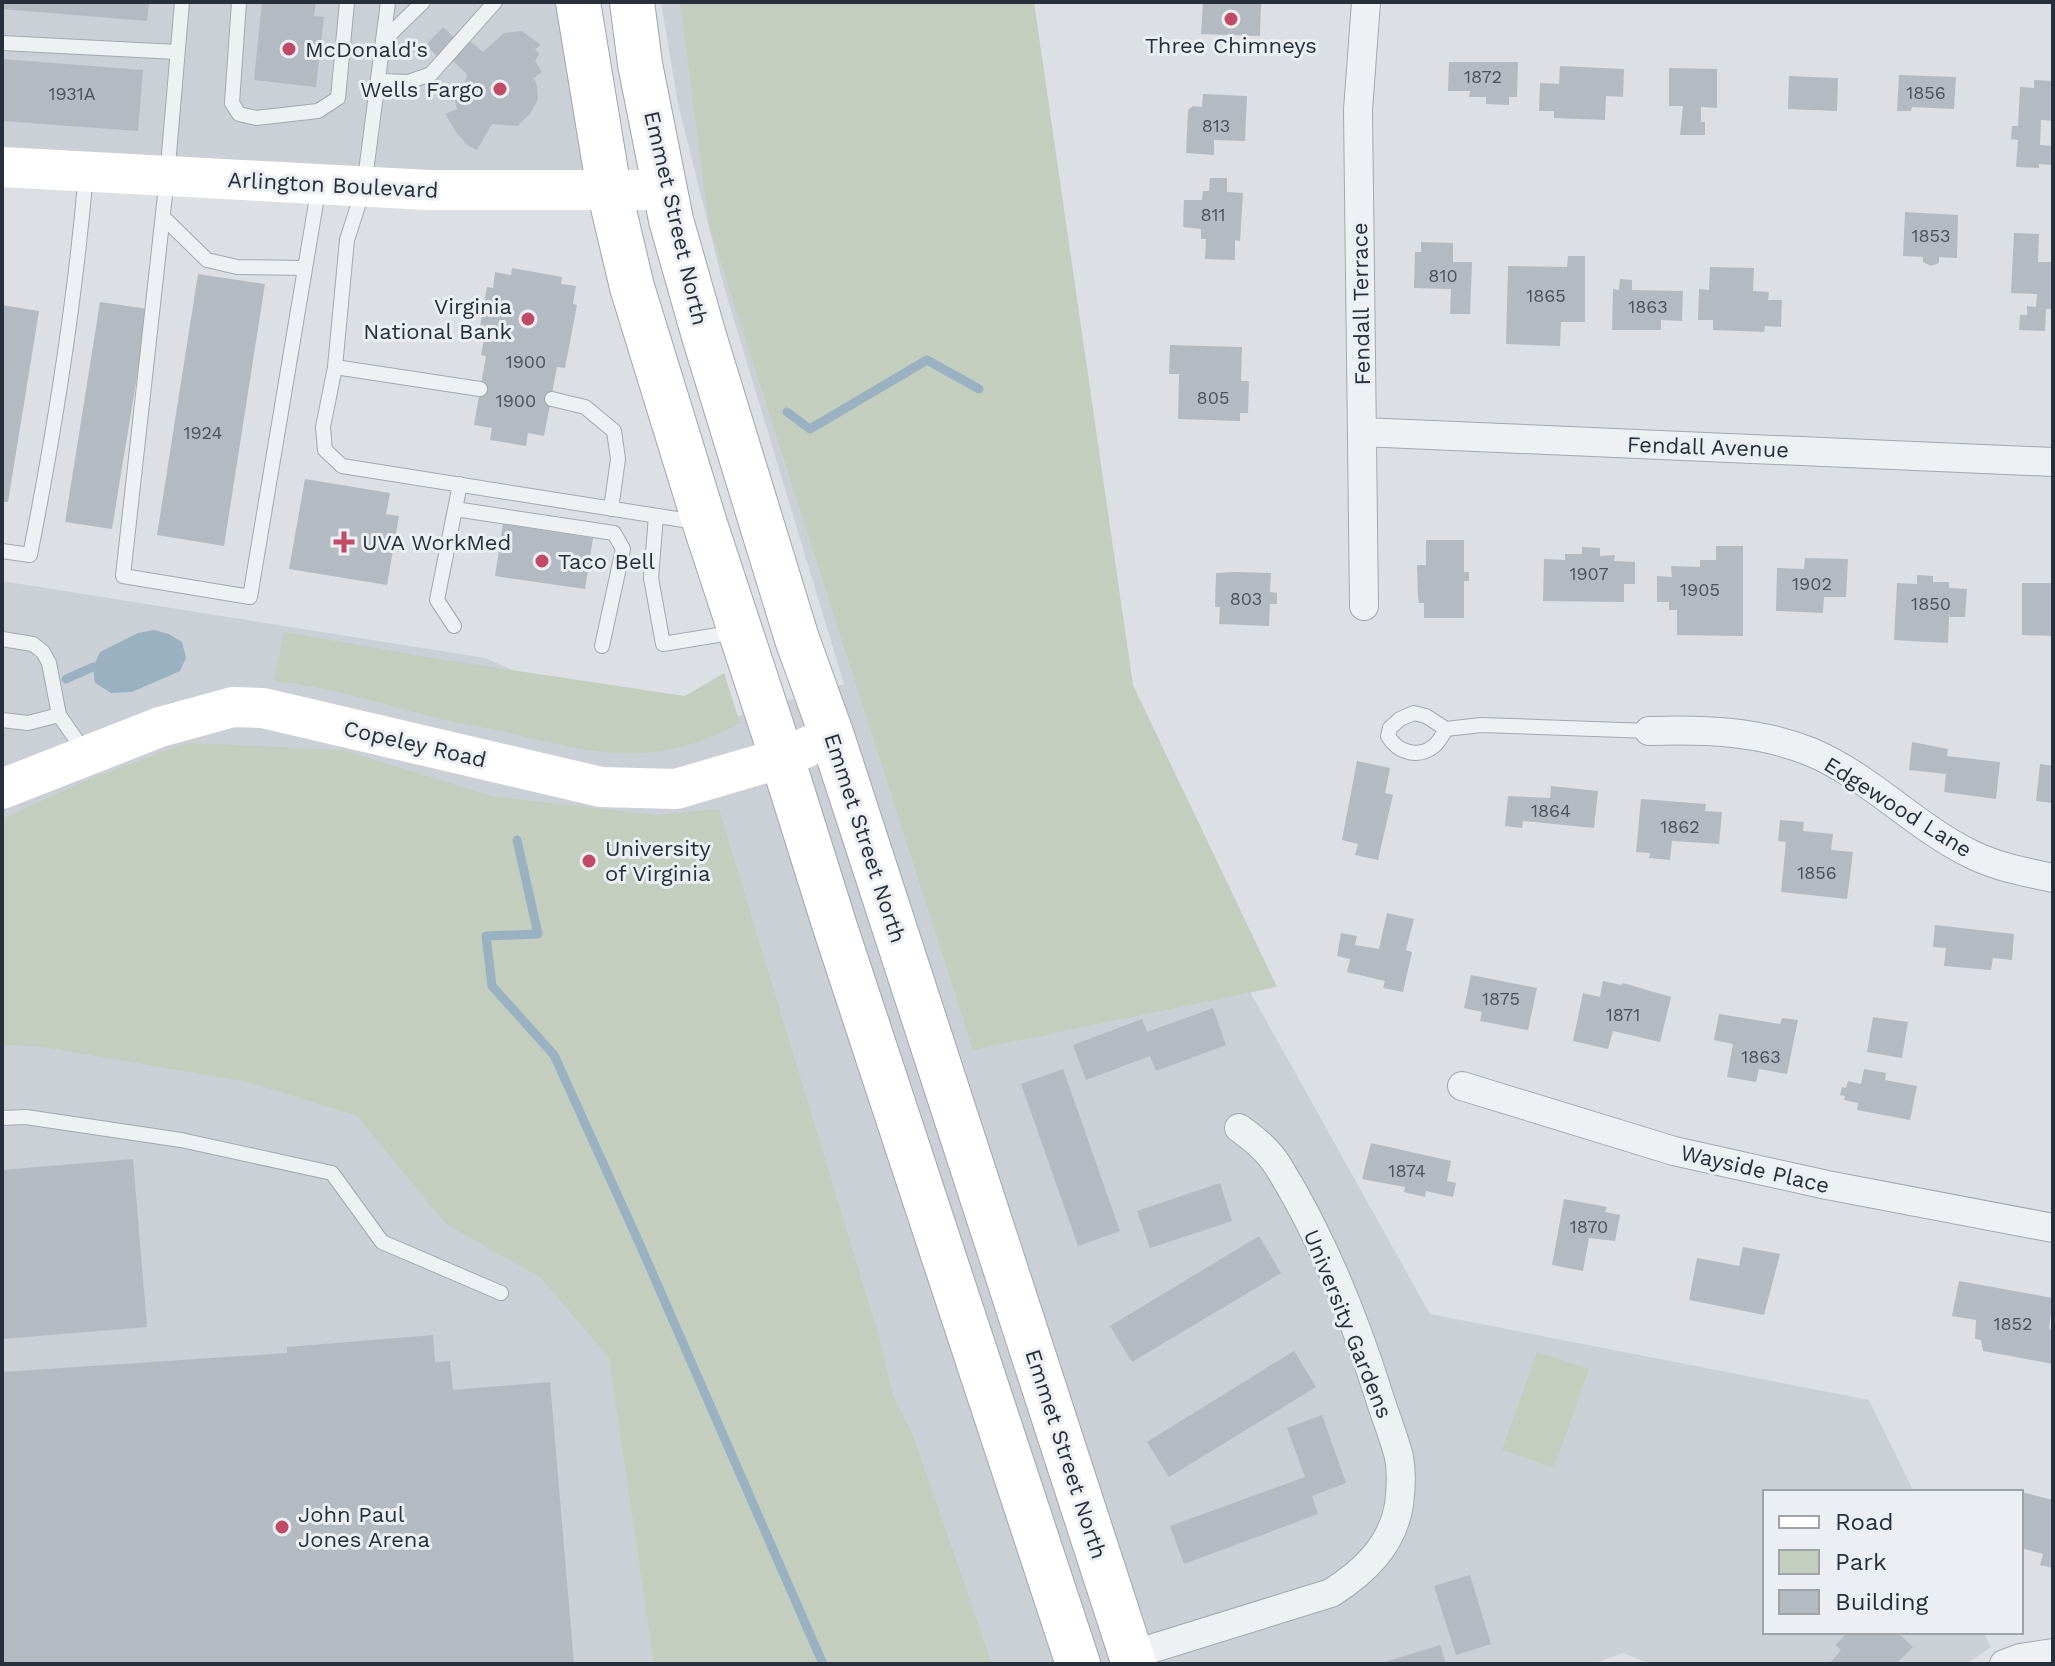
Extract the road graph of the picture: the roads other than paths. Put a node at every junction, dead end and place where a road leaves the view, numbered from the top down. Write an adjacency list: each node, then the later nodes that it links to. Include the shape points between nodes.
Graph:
1 (182, 2): 12 (lane)
2 (239, 2): 3 (lane, via 232,103 239,114 256,118 318,111 338,98)
3 (347, 2)
4 (388, 2): 10 (lane)
5 (423, 2): 10 (lane)
6 (495, 2): 13 (lane, via 431,74 408,82)
7 (578, 2): 19 (main road)
8 (632, 2): 20 (main road, Emmet Street North)
9 (1366, 2): 26 (street, Fendall Terrace, via 1358,110)
10 (383, 41): 13 (lane)
11 (2, 43): 12 (lane)
12 (177, 52): 16 (lane)
13 (378, 81): 18 (lane)
14 (2, 167): 15 (street, Arlington Boulevard)
15 (86, 172): 16 (street, Arlington Boulevard); 33 (lane, via 55,430 30,555)
16 (167, 177): 17 (street, Arlington Boulevard); 21 (lane)
17 (319, 185): 18 (street, Arlington Boulevard); 22 (lane)
18 (364, 187): 19 (street, Arlington Boulevard); 23 (lane, via 347,240)
19 (609, 190): 20 (street, Arlington Boulevard); 32 (main road, via 632,287)
20 (665, 190): 43 (main road, Emmet Street North, via 704,336)
21 (163, 217): 22 (lane, via 207,260 237,267); 22 (lane, via 123,576 250,597)
22 (305, 268)
23 (335, 367): 24 (lane); 28 (lane, via 323,427 325,450 342,466)
24 (480, 389)
25 (552, 399): 30 (lane, via 585,407 614,431 618,459)
26 (1362, 432): 27 (street, Fendall Avenue); 34 (street, Fendall Terrace)
27 (2053, 462)
28 (460, 484): 29 (lane); 30 (lane)
29 (455, 509): 35 (lane, via 437,600); 38 (lane, via 614,533 623,549)
30 (611, 509): 31 (lane)
31 (656, 516): 32 (lane); 36 (lane, via 651,578 658,647)
32 (705, 524): 36 (main road)
33 (2, 551)
34 (1364, 606)
35 (454, 626)
36 (740, 631): 45 (main road)
37 (2, 639): 39 (lane, via 33,644 43,652)
38 (602, 646)
39 (59, 715): 40 (lane, via 28,723); 44 (lane)
40 (2, 720)
41 (1446, 729): 42 (lane, via 1481,725)
42 (1649, 731): 47 (street, Edgewood Lane, via 1740,732 1777,740 1853,774 1970,853)
43 (832, 736): 45 (street, Copeley Road); 54 (main road, Emmet Street North)
44 (86, 755): 45 (street, Copeley Road, via 233,707 263,708 601,787 676,789); 46 (street, Copeley Road)
45 (782, 758): 55 (main road)
46 (2, 789)
47 (2053, 878)
48 (1462, 1086): 51 (street, Wayside Place, via 1674,1151)
49 (2, 1118): 52 (lane, via 181,1140 332,1173 382,1242)
50 (1239, 1128): 54 (street, University Gardens, via 1277,1164 1336,1282 1399,1457 1398,1509 1389,1537 1373,1561 1331,1593)
51 (2053, 1228)
52 (501, 1293)
53 (2053, 1653): 56 (street)
54 (1133, 1659)
55 (1078, 1664)
56 (2004, 1664)

